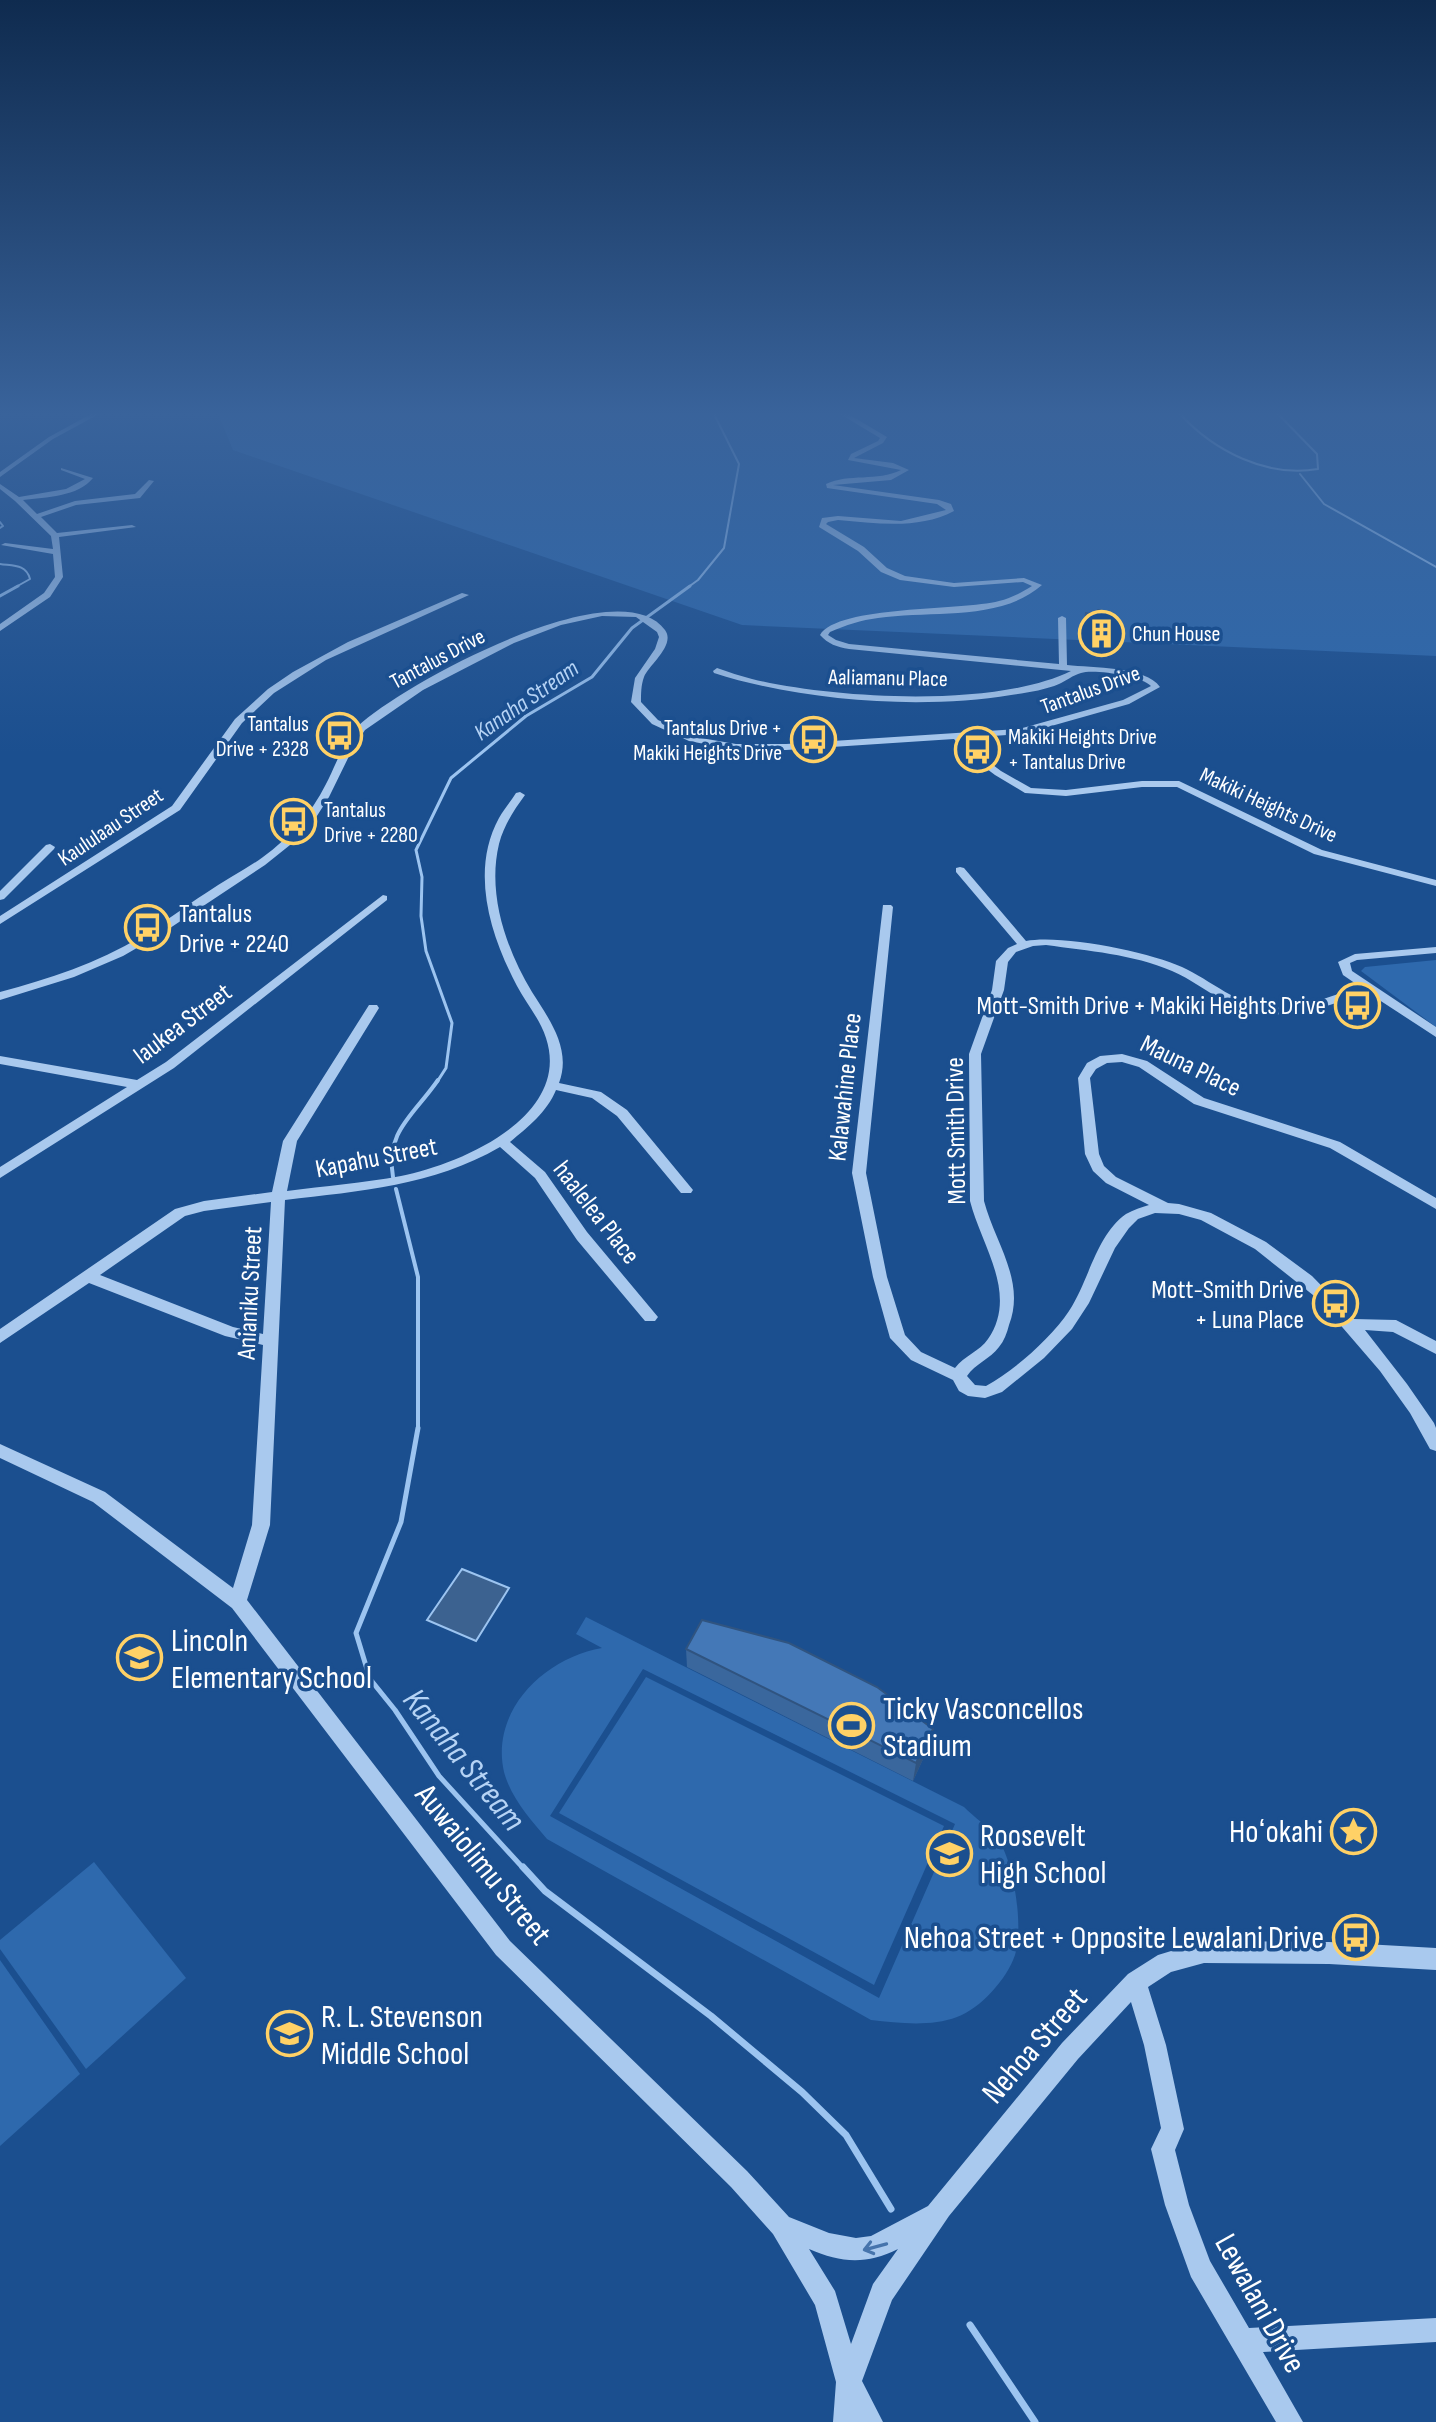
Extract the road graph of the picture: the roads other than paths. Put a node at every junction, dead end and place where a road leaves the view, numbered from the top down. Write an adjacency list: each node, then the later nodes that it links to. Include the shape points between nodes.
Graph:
1 (46, 527): 4 (street)
2 (132, 527): 4 (street)
3 (825, 527): 10 (street, Tantalus Drive, via 903,578 954,585 1024,580 1038,585 984,606 863,616 834,626 825,637 844,646)
4 (55, 535): 6 (street)
5 (5, 545): 6 (street)
6 (56, 552): 9 (street, via 59,577 47,595)
7 (465, 595): 22 (street, Kaululaau Street, via 289,679 224,737 176,808)
8 (1062, 618): 10 (street)
9 (0, 628)
10 (1059, 666): 11 (street, Tantalus Drive); 13 (street)
11 (1082, 669): 13 (street, Aaliamanu Place); 14 (street, Tantalus Drive, via 1138,675 1156,687 1126,702 1042,727)
12 (717, 671): 13 (street, Aaliamanu Place, via 742,682 824,696 1009,694)
13 (1059, 678)
14 (958, 738): 18 (street, Makiki Heights Drive, via 1023,789 1066,793 1179,784 1318,852); 26 (street, Tantalus Drive, via 786,747 736,747 692,739 655,722 636,702 639,678 662,643 659,628 632,613 584,614 508,644 382,712 355,737 302,828 268,858 165,927 85,969)
15 (520, 795): 31 (street, via 493,847 489,894 509,959 554,1043)
16 (50, 847): 19 (street)
17 (960, 870): 23 (street)
18 (1436, 883)
19 (3, 891)
20 (383, 898): 30 (street, Iaukea Street)
21 (887, 907): 44 (street, Kalawahine Place, via 859,1173 898,1338 916,1356)
22 (0, 921)
23 (1024, 945): 25 (street, via 1054,943 1147,958 1267,1012 1336,1002); 44 (street, Mott Smith Drive, via 1002,961 998,990 975,1054 977,1201 1003,1264 1006,1313 991,1348)
24 (1436, 950): 25 (street, via 1344,962 1347,973)
25 (1368, 987): 28 (street)
26 (0, 996)
27 (373, 1008): 35 (street, Anianiku Street, via 290,1141)
28 (1436, 1033)
29 (0, 1060): 30 (street)
30 (140, 1085): 33 (street, Iaukea Street)
31 (552, 1085): 32 (street, Kapahu Street, via 531,1117); 34 (street, via 596,1095 622,1113)
32 (502, 1142): 35 (street, Kapahu Street, via 414,1179); 39 (street, haalelea Place, via 540,1175 582,1236)
33 (0, 1173)
34 (686, 1190)
35 (278, 1199): 38 (street, Kapahu Street, via 180,1212); 42 (street, Anianiku Street)
36 (1436, 1204): 37 (street, Mauna Place, via 1335,1145 1199,1101 1143,1064 1104,1059 1084,1078 1092,1154 1111,1180)
37 (1166, 1207): 40 (street, via 1202,1214 1267,1250 1308,1281); 44 (street, via 1145,1210 1123,1224 1078,1311 1052,1342 991,1391 973,1392)
38 (87, 1276): 41 (street, Kapahu Street); 42 (street, via 230,1332)
39 (650, 1317)
40 (1348, 1324): 43 (street, via 1396,1326); 45 (street, via 1418,1412)
41 (0, 1337)
42 (270, 1341): 47 (street, Anianiku Street, via 261,1525)
43 (1436, 1348)
44 (959, 1376)
45 (1436, 1444)
46 (0, 1451): 47 (street, Auwaiolimu Street, via 99,1497)
47 (238, 1602): 51 (street, Auwaiolimu Street, via 503,1948)
48 (1436, 1959): 49 (street, Nehoa Street, via 1204,1952 1166,1963)
49 (1136, 1982): 50 (street, Nehoa Street, via 1070,2051); 53 (street, Lewalani Drive, via 1173,2129 1163,2149 1177,2205 1200,2268)
50 (941, 2208): 51 (street, one-way to 51, via 872,2250 841,2249); 54 (street, Nehoa Street, via 882,2293)
51 (781, 2226): 54 (street, Auwaiolimu Street, via 826,2300)
52 (1436, 2330): 53 (street)
53 (1243, 2341): 57 (street, Lewalani Drive)
54 (849, 2382): 55 (street, Nehoa Street); 56 (street)
55 (846, 2422)
56 (870, 2422)
57 (1290, 2422)

